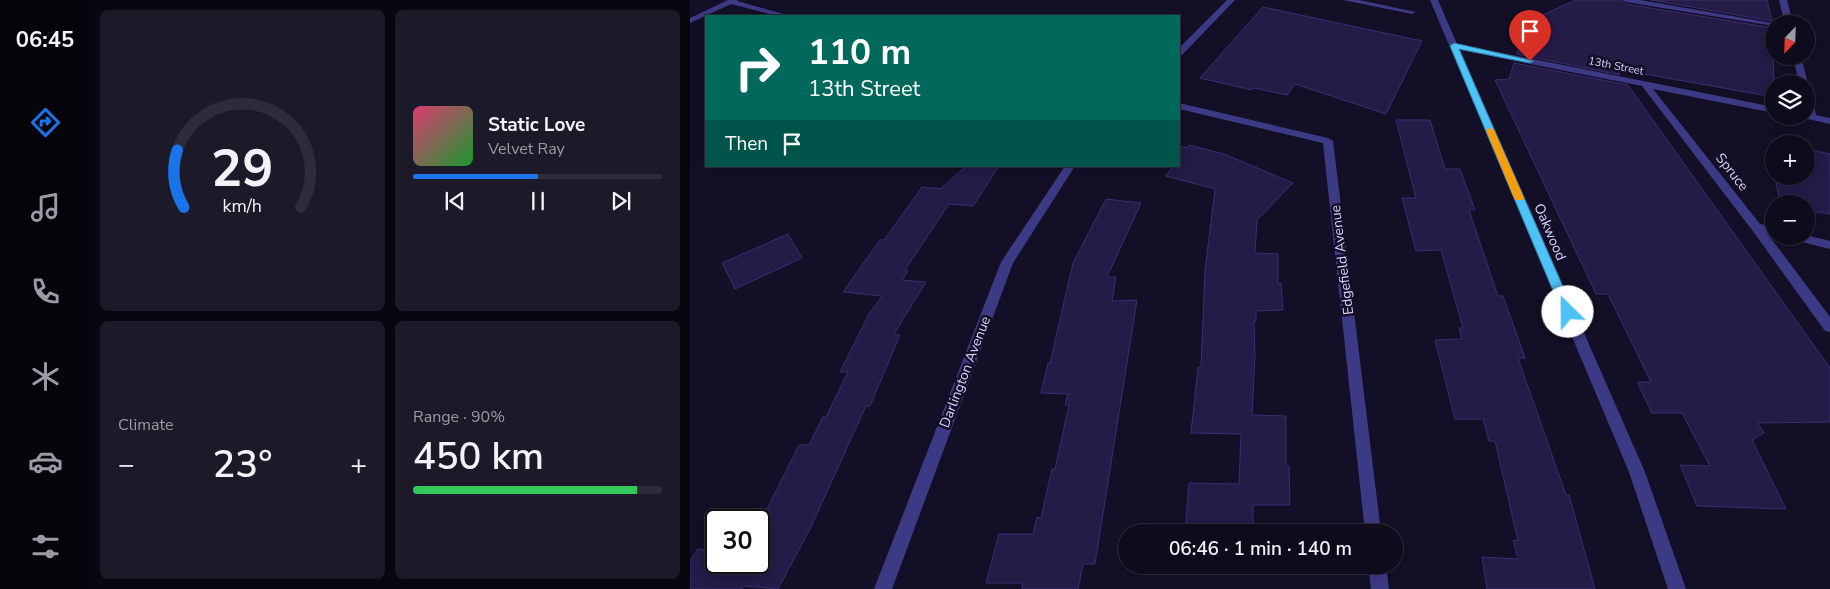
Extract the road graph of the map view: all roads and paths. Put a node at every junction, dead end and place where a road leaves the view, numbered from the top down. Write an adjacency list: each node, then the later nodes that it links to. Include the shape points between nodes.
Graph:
1 (1231, 0): 13 (street)
2 (1347, 0): 7 (street)
3 (1434, 0): 12 (street, Oakwood)
4 (1626, 0): 11 (street)
5 (1783, 0): 9 (street)
6 (732, 1): 8 (street); 10 (street)
7 (1412, 12)
8 (783, 15)
9 (1787, 15)
10 (690, 21)
11 (1765, 23)
12 (1454, 46): 14 (street, 13th Street); 29 (street, Oakwood, via 1636,472)
13 (1180, 52)
14 (1645, 84): 16 (street, 13th Street); 20 (street, Spruce)
15 (1180, 106): 25 (street, Edgefield Avenue, via 1328,141)
16 (1765, 108)
17 (1815, 118): 18 (street)
18 (1830, 121)
19 (1069, 167): 27 (street, Darlington Avenue, via 1007,262)
20 (1756, 227): 21 (street); 24 (street, Spruce)
21 (1765, 229)
22 (1815, 241): 23 (street)
23 (1830, 245)
24 (1830, 327)
25 (1372, 524)
26 (1378, 574): 28 (street)
27 (883, 589)
28 (1380, 589)
29 (1677, 589)

